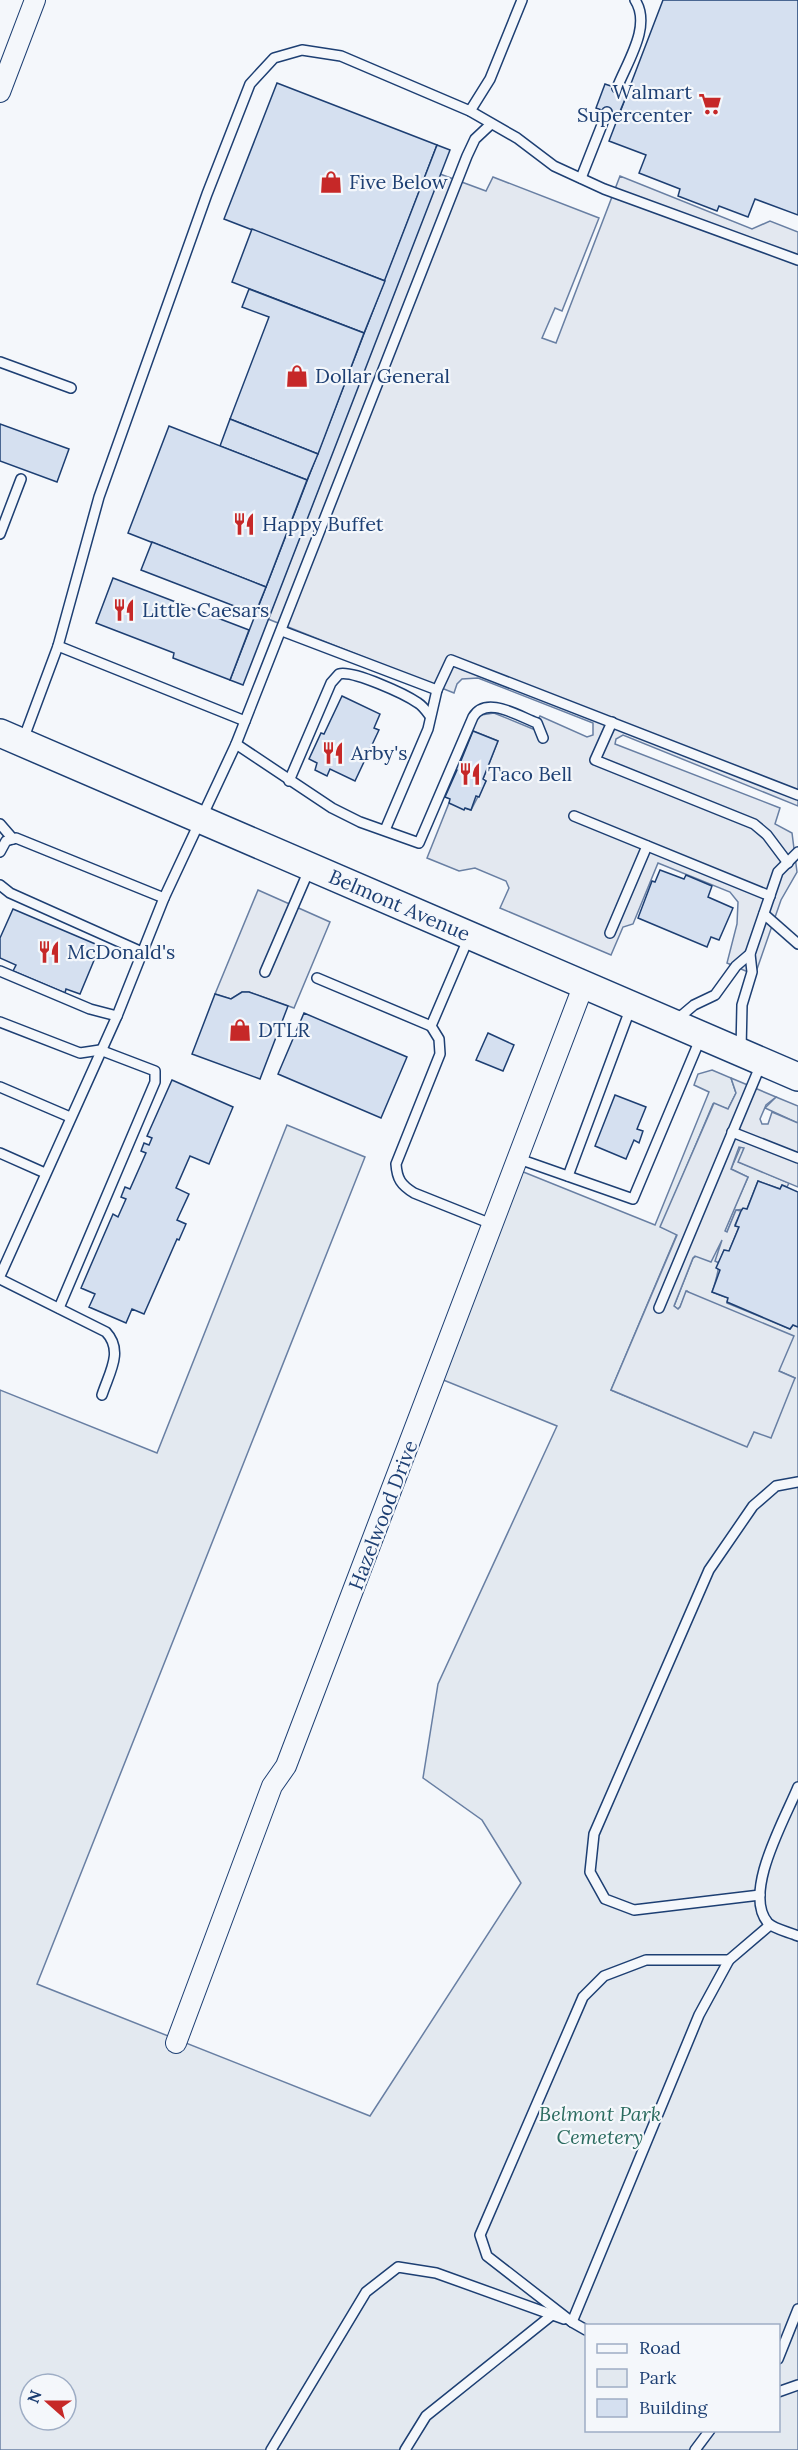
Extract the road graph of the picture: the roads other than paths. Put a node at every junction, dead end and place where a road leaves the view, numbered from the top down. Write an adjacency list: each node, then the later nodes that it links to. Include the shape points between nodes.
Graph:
1 (35, 0): 5 (street)
2 (522, 0): 6 (lane, via 490,79)
3 (635, 0): 4 (lane, via 642,11 642,26)
4 (617, 88)
5 (0, 92)
6 (470, 111): 8 (lane); 16 (lane, via 341,56 302,50 274,58 250,84 99,497)
7 (607, 112): 9 (lane)
8 (491, 124): 9 (lane, via 554,166); 15 (lane, via 475,139 467,156)
9 (581, 178): 10 (lane)
10 (798, 260)
11 (0, 362): 12 (lane)
12 (71, 388)
13 (21, 479): 14 (lane)
14 (0, 534)
15 (282, 631): 17 (lane); 19 (lane)
16 (58, 646): 19 (lane); 21 (lane)
17 (437, 690): 18 (lane); 20 (lane, via 451,660)
18 (430, 716): 24 (lane, via 418,703 351,673 339,674 331,683); 29 (lane)
19 (245, 721): 23 (lane)
20 (612, 722): 25 (lane); 34 (lane, via 595,760 754,824)
21 (11, 737): 27 (main road, Belmont Avenue)
22 (543, 738): 29 (lane, via 537,723 491,706 479,710 419,843)
23 (236, 744): 24 (lane); 27 (lane)
24 (289, 781): 29 (lane, via 332,808)
25 (798, 795)
26 (574, 816): 31 (lane)
27 (202, 819): 35 (main road, Belmont Avenue); 38 (lane)
28 (0, 824): 30 (lane)
29 (385, 830)
30 (13, 839): 32 (lane, via 6,841); 38 (lane)
31 (647, 846): 37 (lane); 40 (lane)
32 (0, 852)
33 (798, 852): 34 (lane)
34 (788, 863): 37 (lane, via 778,872)
35 (310, 868): 41 (main road, Belmont Avenue); 46 (lane)
36 (0, 885): 43 (lane)
37 (770, 896): 39 (lane)
38 (164, 898): 43 (lane)
39 (764, 914): 42 (lane); 44 (lane)
40 (610, 933)
41 (470, 936): 48 (main road, Belmont Avenue); 53 (lane)
42 (798, 944)
43 (142, 952): 50 (lane)
44 (750, 954): 52 (lane, via 715,995 694,1005); 56 (lane, via 752,972 742,1005)
45 (0, 971): 50 (lane, via 90,1009)
46 (265, 972)
47 (317, 978): 53 (lane)
48 (584, 984): 49 (main road, Belmont Avenue); 63 (street, Hazelwood Drive)
49 (632, 1005): 52 (main road, Belmont Avenue); 65 (lane)
50 (117, 1016): 55 (lane)
51 (0, 1022): 55 (lane, via 80,1053)
52 (673, 1023): 54 (main road, Belmont Avenue)
53 (431, 1026): 66 (lane, via 439,1038 440,1054 396,1164 397,1176 414,1193)
54 (702, 1034): 56 (main road, Belmont Avenue); 65 (lane, via 633,1199)
55 (100, 1050): 59 (lane); 68 (lane, via 155,1071 155,1082)
56 (751, 1057): 57 (main road, Belmont Avenue); 60 (lane)
57 (798, 1077)
58 (0, 1087): 59 (lane)
59 (70, 1117): 64 (lane)
60 (732, 1132): 62 (lane); 69 (lane)
61 (0, 1153): 64 (lane)
62 (798, 1158)
63 (519, 1159): 65 (lane); 66 (street, Hazelwood Drive)
64 (45, 1173): 67 (lane)
65 (568, 1176)
66 (494, 1225): 77 (street, Hazelwood Drive, via 286,1766 272,1786)
67 (0, 1277): 68 (lane)
68 (58, 1308): 70 (lane, via 114,1340 117,1351)
69 (659, 1308)
70 (102, 1395)
71 (798, 1482): 73 (lane, via 776,1486 753,1506 709,1570 594,1834 590,1872 605,1899 634,1910)
72 (798, 1786): 73 (lane, via 761,1875)
73 (760, 1895): 74 (lane, via 759,1909)
74 (770, 1925): 75 (lane); 76 (lane)
75 (798, 1936)
76 (729, 1960): 80 (lane, via 699,2015); 80 (lane, via 646,1960 604,1976 583,1997 489,2213 480,2235 486,2256)
77 (176, 2043)
78 (798, 2309): 82 (lane)
79 (552, 2314): 80 (lane); 86 (lane, via 436,2272 398,2267 366,2292); 87 (lane, via 426,2416)
80 (572, 2322): 81 (lane)
81 (585, 2329)
82 (780, 2354)
83 (798, 2385): 84 (lane)
84 (780, 2391)
85 (708, 2432): 88 (lane)
86 (271, 2450)
87 (405, 2450)
88 (695, 2450)

